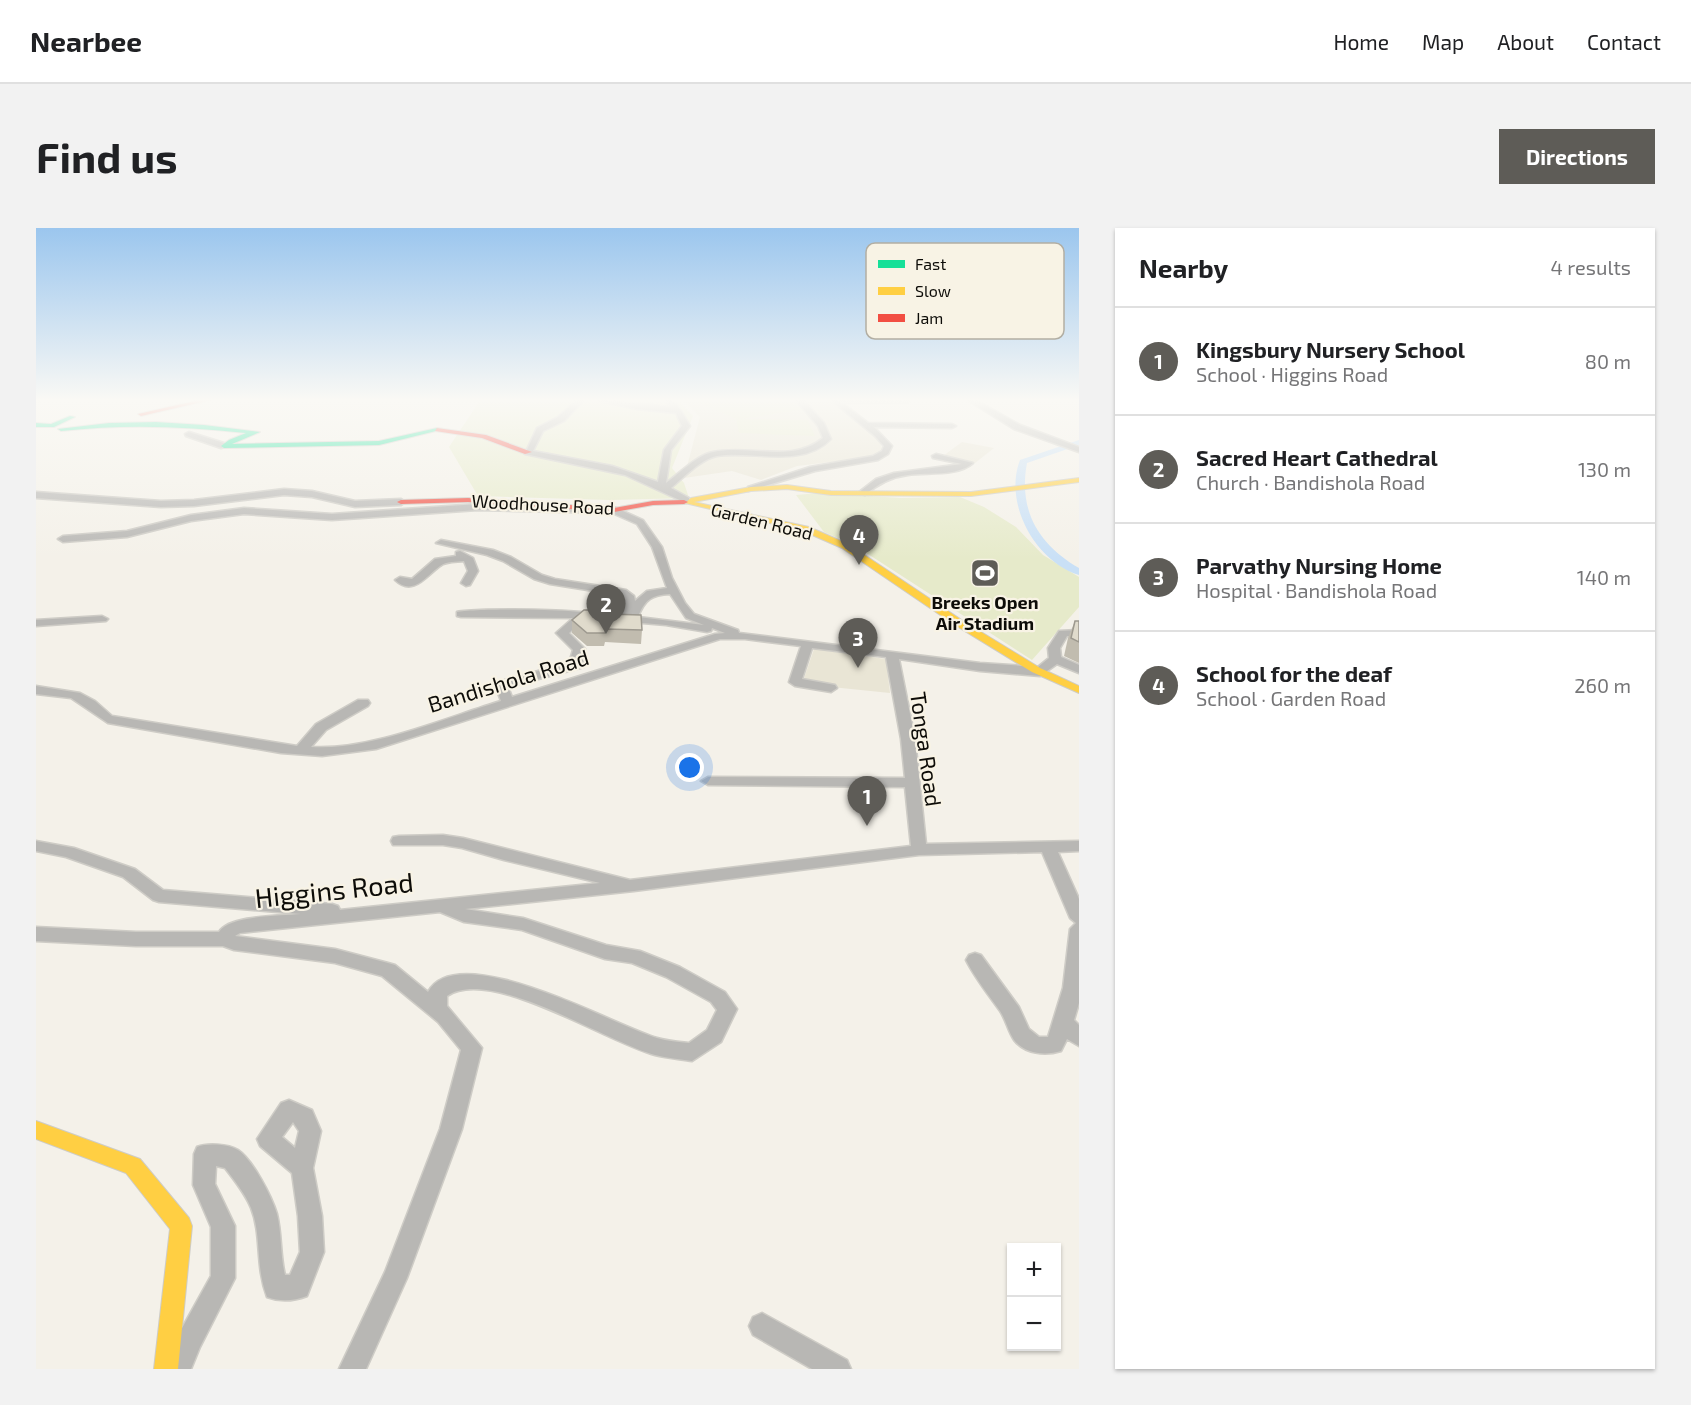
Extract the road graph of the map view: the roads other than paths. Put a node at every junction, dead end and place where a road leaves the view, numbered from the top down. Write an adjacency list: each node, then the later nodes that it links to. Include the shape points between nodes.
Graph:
1 (530, 452): 7 (street, via 596,463)
2 (666, 452): 7 (street, via 662,483)
3 (778, 452): 7 (street, via 714,454)
4 (885, 452): 8 (street)
5 (936, 456): 9 (street, via 969,463 962,469 891,476 872,482)
6 (1079, 480): 9 (street, via 971,494)
7 (666, 487): 12 (street)
8 (751, 489): 9 (street, via 787,487); 12 (street)
9 (862, 493)
10 (36, 495): 11 (street, via 161,504 284,492 355,504)
11 (401, 501): 13 (street, Woodhouse Road, via 468,500)
12 (687, 501): 13 (street, Woodhouse Road); 30 (street, Garden Road, via 806,529 845,546)
13 (614, 510): 14 (street, via 478,507 332,517 244,511 190,518 127,534); 18 (street, via 640,522 657,547)
14 (63, 539)
15 (466, 558): 16 (street, via 439,561 415,582); 17 (street, via 473,571); 22 (street, via 441,543 489,552 554,582 622,592 630,598)
16 (400, 580)
17 (466, 583)
18 (673, 591): 22 (street, via 649,592); 25 (street, via 690,616)
19 (461, 614): 20 (street)
20 (582, 615): 22 (street); 35 (street, via 562,633 579,649 576,660 580,664 501,685)
21 (102, 619): 23 (street)
22 (628, 619): 25 (street)
23 (36, 623)
24 (1079, 633): 28 (street, via 1063,633 1054,648)
25 (745, 636): 26 (street, Bandishola Road); 35 (street, Bandishola Road, via 719,636)
26 (807, 645): 27 (street, Bandishola Road); 31 (street, via 795,682)
27 (892, 654): 30 (street, Bandishola Road); 39 (street, Tonga Road)
28 (1055, 659): 29 (street); 30 (street)
29 (1079, 669)
30 (1038, 671): 33 (street, Garden Road)
31 (831, 688)
32 (42, 690): 34 (street); 37 (street, Bandishola Road, via 89,700 108,719)
33 (1079, 690)
34 (36, 698)
35 (508, 702): 37 (street, Bandishola Road, via 371,746)
36 (363, 703): 37 (street, via 321,727)
37 (300, 751)
38 (708, 781): 39 (street)
39 (912, 783): 44 (street, Tonga Road)
40 (399, 841): 45 (street, via 463,843)
41 (36, 846): 47 (street, via 68,852 129,873 159,896)
42 (1079, 846): 43 (street, Higgins Road)
43 (1048, 848): 44 (street, Higgins Road); 48 (street)
44 (919, 850): 45 (street, Higgins Road)
45 (634, 885): 46 (street, Higgins Road)
46 (441, 905): 47 (street, Higgins Road); 53 (street, via 464,916 523,924 604,952 634,956 718,997 727,1009 714,1036 692,1052 656,1047 530,994 486,982 452,982 437,993)
47 (361, 913): 51 (street, Higgins Road, via 237,927 226,933)
48 (1079, 918)
49 (1079, 929): 54 (street)
50 (36, 934): 51 (street)
51 (224, 939): 53 (street, Higgins Road, via 334,956 388,970)
52 (975, 960): 54 (street, via 1027,1039 1044,1046 1054,1045)
53 (437, 1010): 60 (street, Higgins Road, via 472,1048 451,1129 395,1278)
54 (1072, 1031)
55 (36, 1130): 58 (street, via 133,1166 181,1226)
56 (302, 1168): 59 (street, via 312,1252 298,1287 276,1288 269,1270 265,1212 231,1158 205,1154 204,1185 223,1226 223,1278 189,1339)
57 (762, 1326): 61 (street)
58 (165, 1369)
59 (178, 1369)
60 (352, 1369)
61 (838, 1369)

